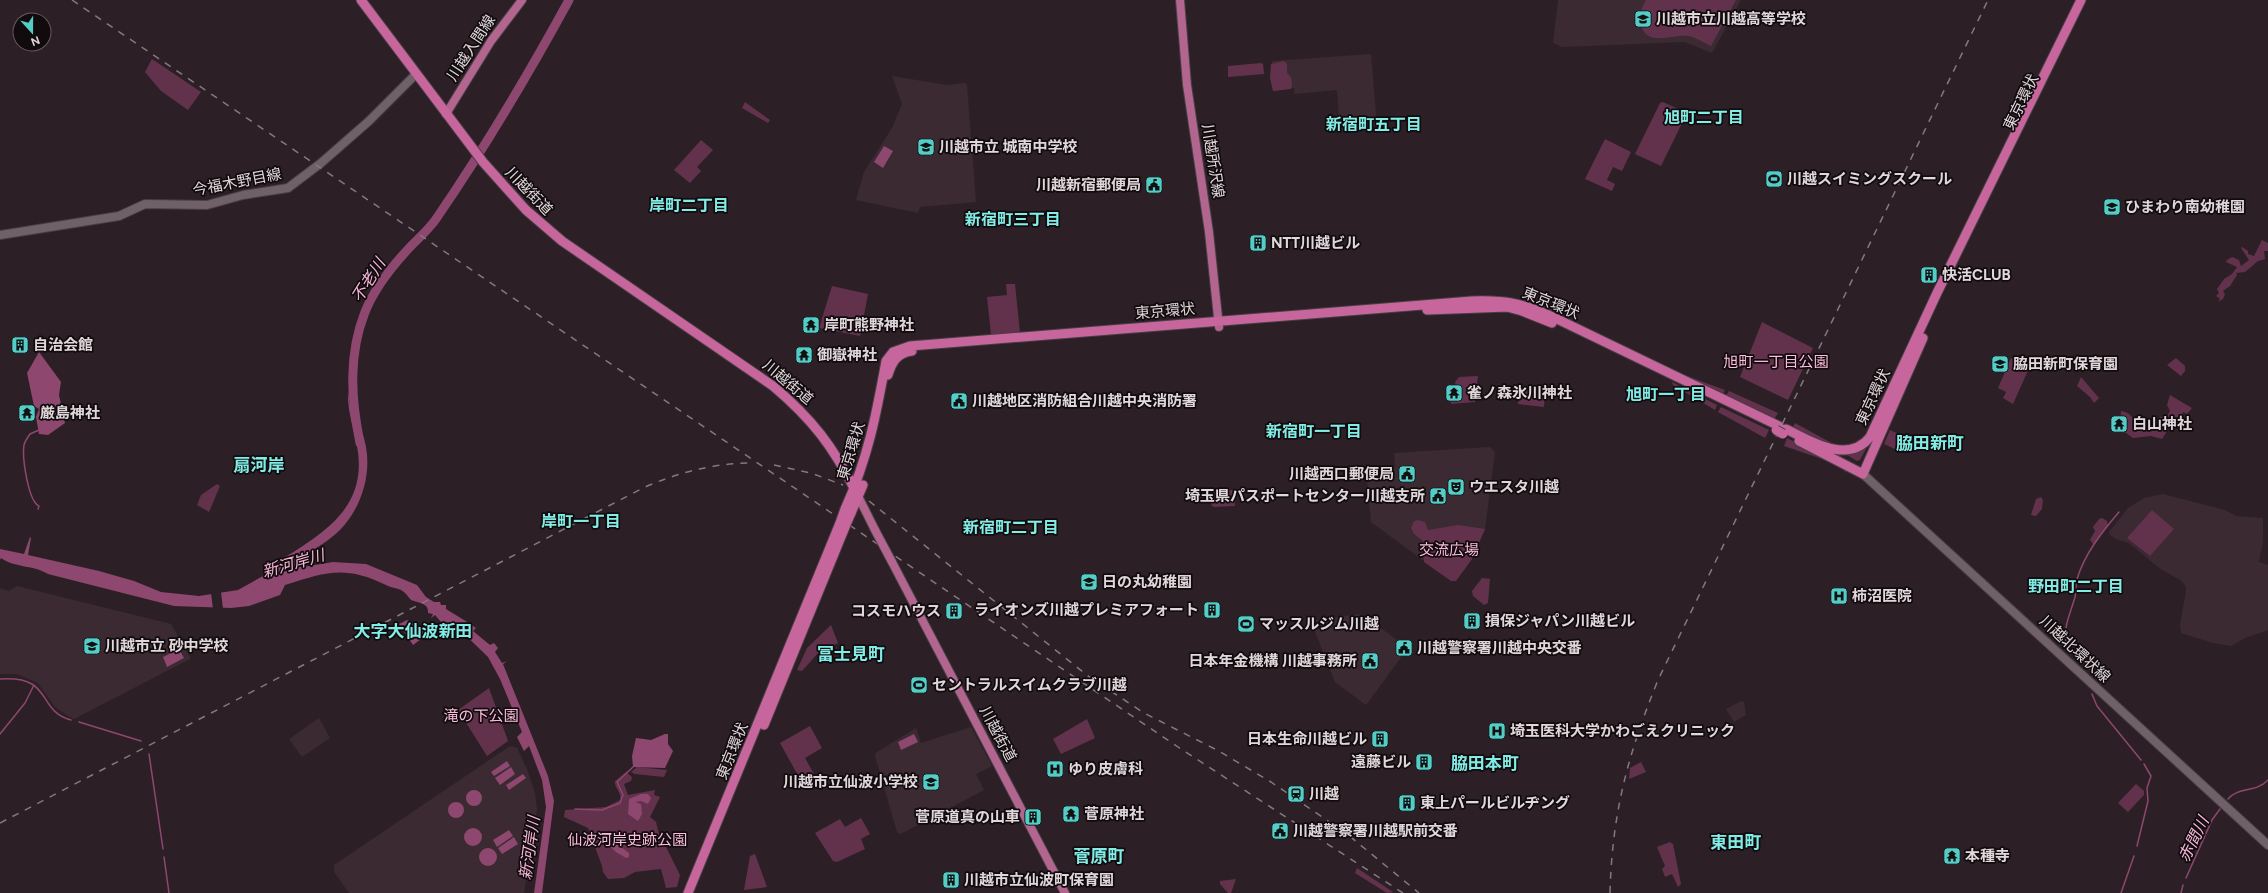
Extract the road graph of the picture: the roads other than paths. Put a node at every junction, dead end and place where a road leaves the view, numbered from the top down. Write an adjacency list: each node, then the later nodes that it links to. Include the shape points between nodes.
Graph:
1 (361, 0): 6 (highway, 川越街道)
2 (522, 0): 7 (main road, 川越入間線, via 493,37)
3 (1180, 0): 9 (main road, 川越所沢線, via 1189,100 1208,224)
4 (2081, 0): 10 (highway, 東京環状)
5 (2088, 0): 15 (highway, 東京環状, via 1943,295)
6 (416, 74): 7 (highway, 川越街道); 8 (main road, 今福木野目線, via 369,121 288,188 243,195 207,205 145,204 119,216)
7 (446, 114): 14 (highway, 川越街道, via 482,161 526,210 562,241 773,386 811,420)
8 (0, 235)
9 (1219, 324): 11 (highway, 東京環状, via 1472,301 1519,303 1553,317); 13 (highway, 東京環状, via 901,348 891,353 886,361 871,440); 16 (highway, 東京環状, via 912,351 902,354 890,368 871,459)
10 (1919, 334): 12 (highway, 東京環状, via 1867,441 1845,451); 15 (highway, 東京環状)
11 (1781, 430): 12 (highway, 東京環状); 15 (highway, 東京環状)
12 (1805, 438): 15 (highway)
13 (862, 469): 14 (highway, via 852,473); 16 (highway, 東京環状)
14 (844, 470): 16 (highway, 川越街道)
15 (1861, 471): 18 (main road, 川越北環状線)
16 (856, 493): 17 (highway, 東京環状, bridge); 21 (main road, 川越街道, bridge)
17 (843, 525): 19 (highway, 東京環状); 20 (highway, 東京環状)
18 (2268, 845)
19 (688, 893)
20 (695, 893)
21 (1065, 893)

